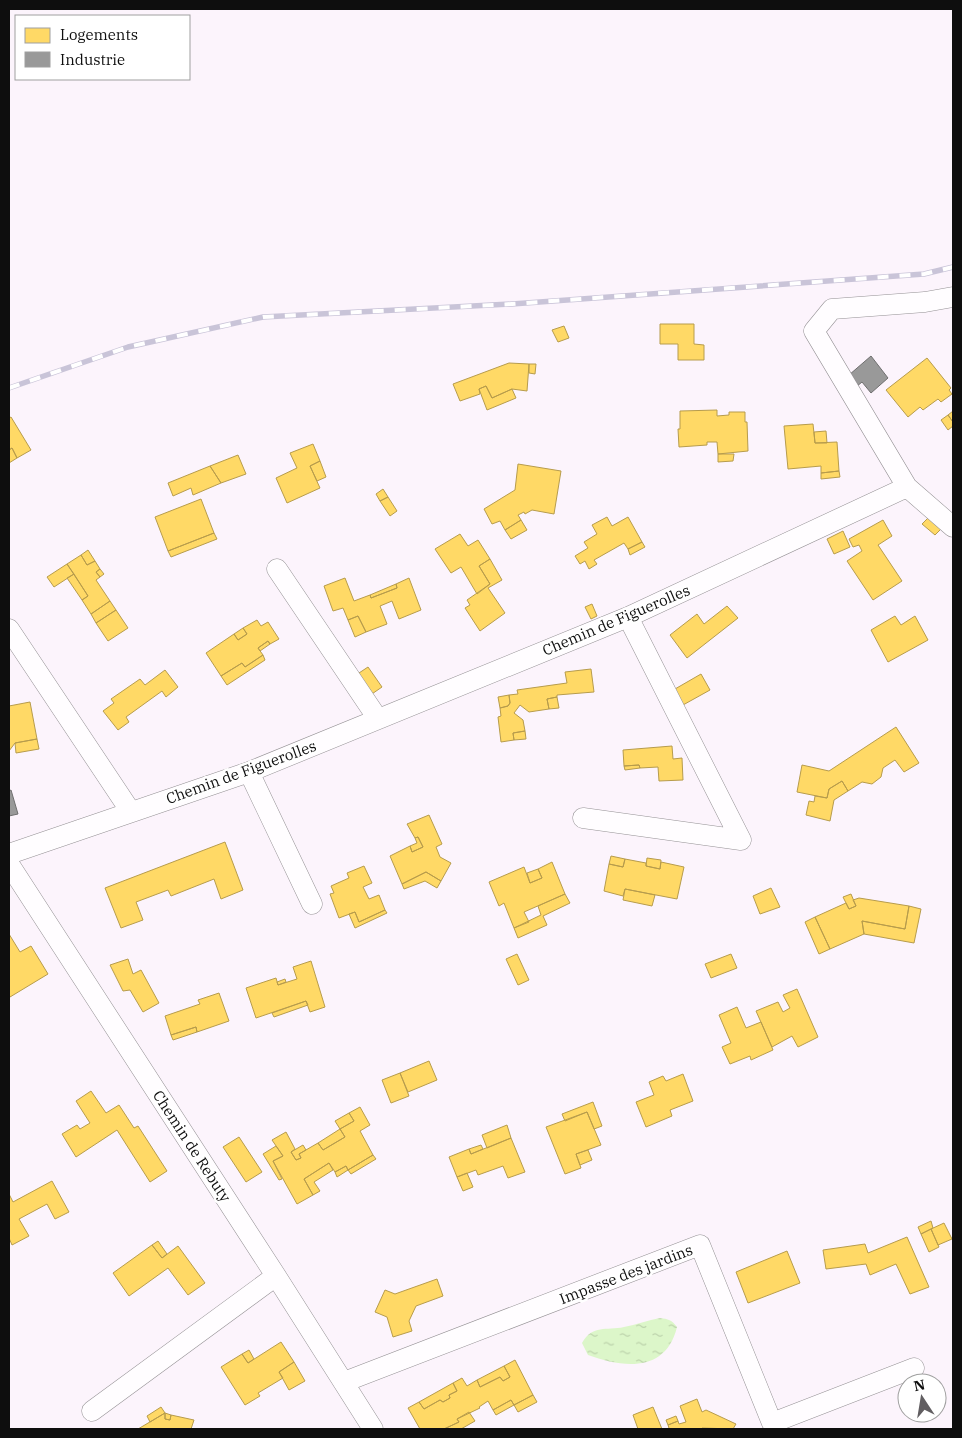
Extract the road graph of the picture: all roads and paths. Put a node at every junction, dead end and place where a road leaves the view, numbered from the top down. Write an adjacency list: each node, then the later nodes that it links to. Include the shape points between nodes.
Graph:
1 (953, 297): 2 (street, via 832,309 814,331)
2 (907, 487): 3 (street); 5 (street, Chemin de Figuerolles)
3 (953, 527)
4 (277, 569): 7 (street)
5 (628, 617): 7 (street, Chemin de Figuerolles); 10 (street, via 741,840)
6 (9, 629): 9 (street)
7 (378, 719): 8 (street, Chemin de Figuerolles)
8 (249, 772): 9 (street, Chemin de Figuerolles); 13 (street)
9 (131, 812): 11 (street, Chemin de Figuerolles)
10 (583, 818)
11 (9, 854)
12 (9, 864): 14 (street, Chemin de Rebuty)
13 (312, 904)
14 (276, 1276): 16 (street, Chemin de Rebuty); 17 (street)
15 (914, 1368): 16 (street, Impasse des jardins, via 772,1422 700,1245)
16 (344, 1382): 18 (street, Chemin de Rebuty)
17 (92, 1410)
18 (372, 1429)

